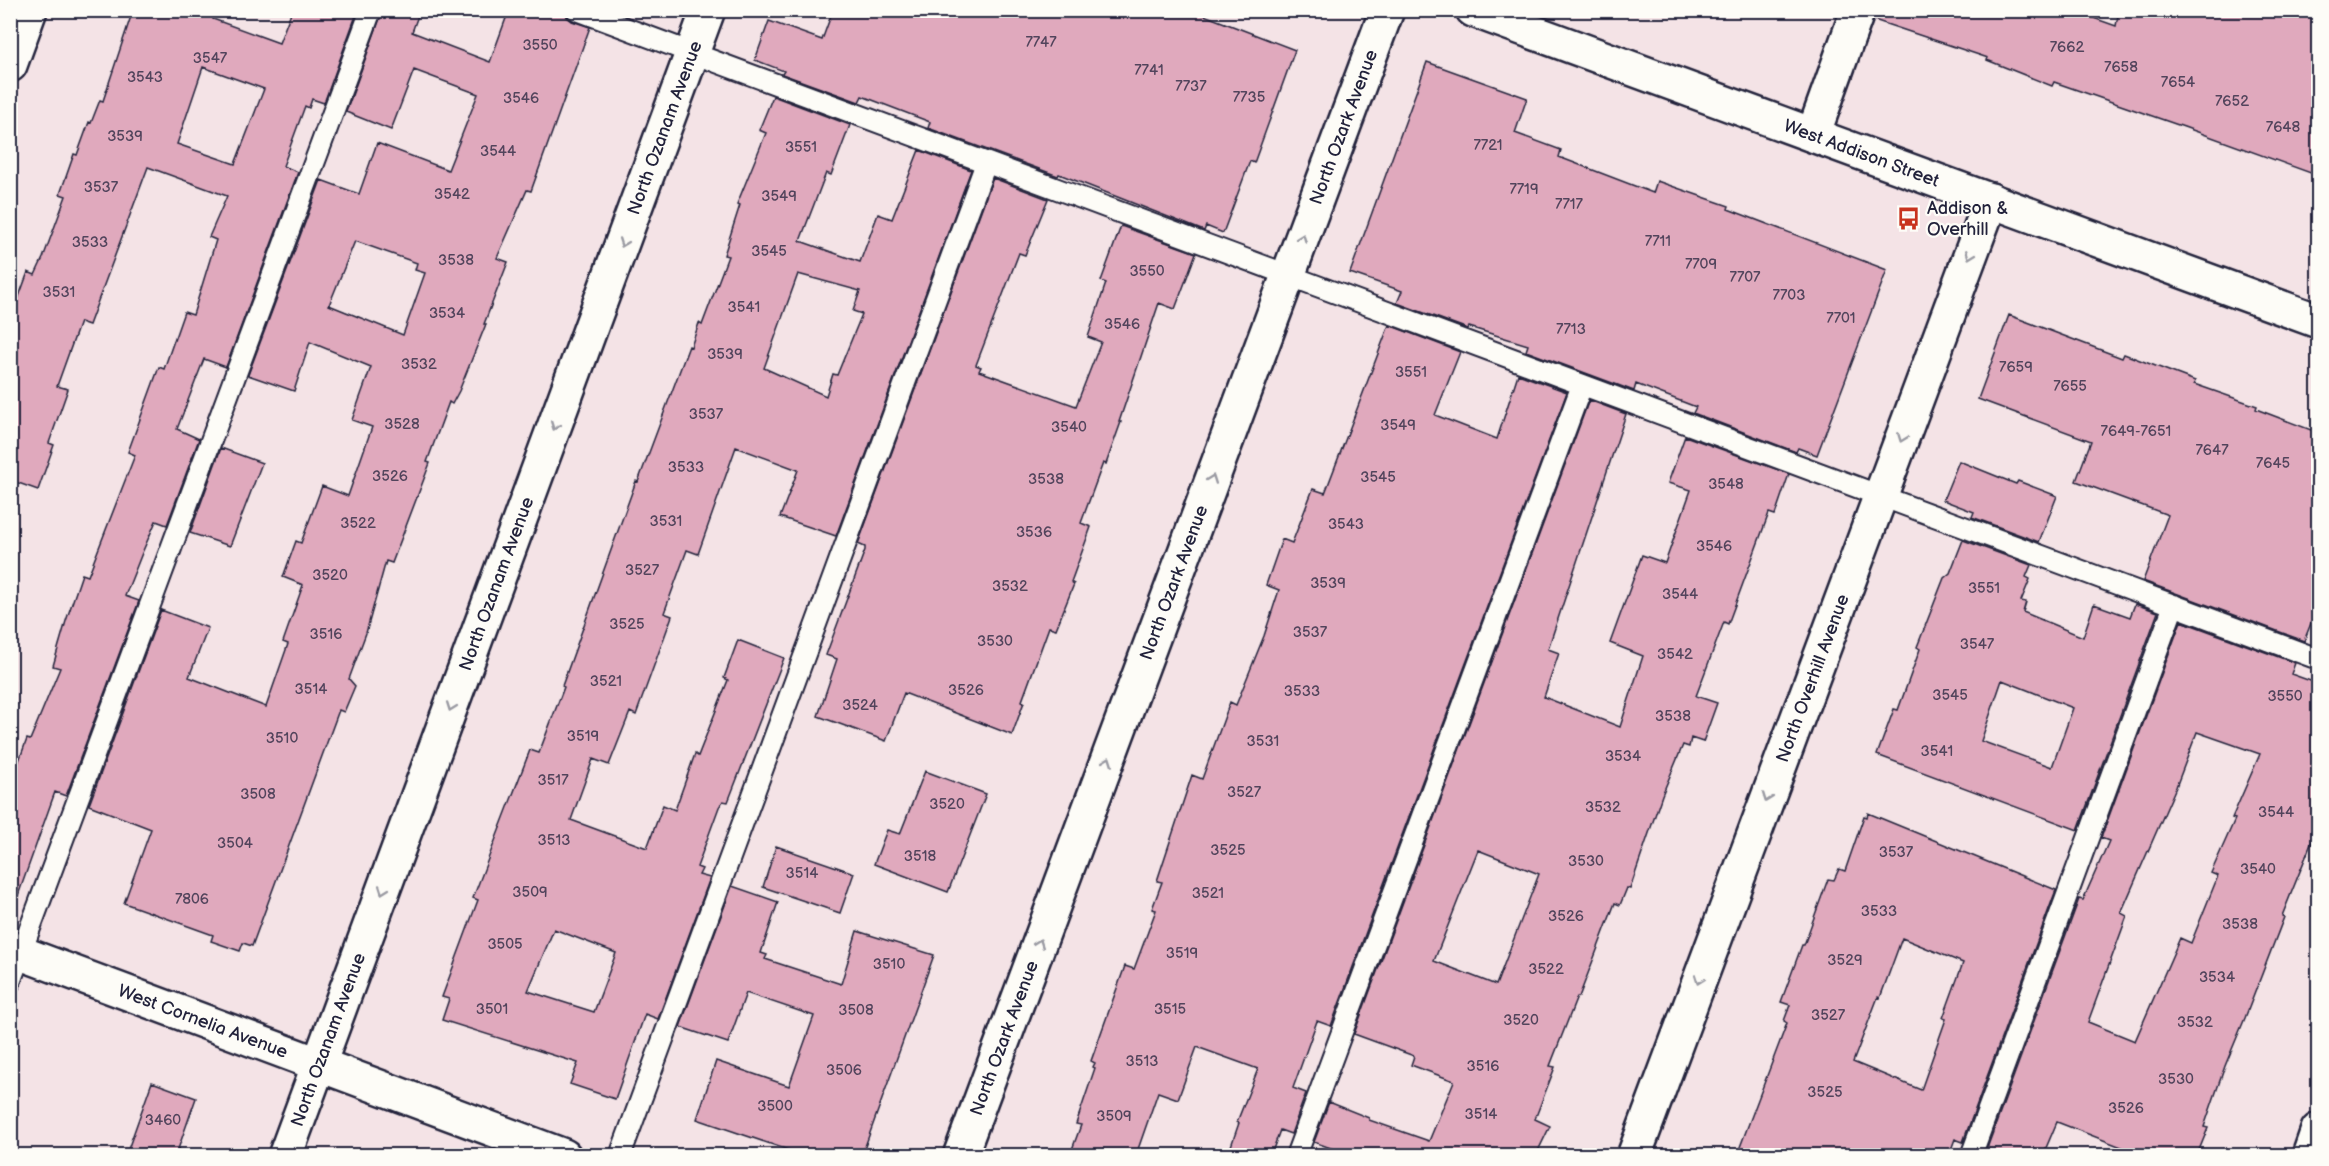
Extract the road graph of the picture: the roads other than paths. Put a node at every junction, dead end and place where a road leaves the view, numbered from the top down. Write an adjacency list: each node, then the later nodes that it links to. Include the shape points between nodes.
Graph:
1 (30, 10): 9 (street)
2 (371, 10): 19 (lane)
3 (577, 10): 8 (lane)
4 (708, 10): 8 (street, North Ozanam Avenue)
5 (1387, 10): 13 (street, North Ozark Avenue, one-way to 5)
6 (1858, 10): 10 (street)
7 (1483, 12): 10 (street, West Addison Street)
8 (693, 54): 11 (lane); 20 (street, North Ozanam Avenue, one-way to 20)
9 (10, 65)
10 (1812, 135): 12 (street, West Addison Street)
11 (986, 163): 13 (lane); 24 (lane)
12 (1991, 200): 14 (street, West Addison Street); 16 (street, North Overhill Avenue, one-way to 16)
13 (1288, 276): 15 (lane); 25 (street, North Ozark Avenue, one-way to 13)
14 (2319, 321)
15 (1582, 386): 16 (lane); 26 (lane)
16 (1880, 496): 17 (lane); 27 (street, North Overhill Avenue, one-way to 27)
17 (2174, 605): 18 (lane); 28 (lane)
18 (2319, 659)
19 (14, 961): 20 (street, West Cornelia Avenue)
20 (319, 1064): 22 (street, North Ozanam Avenue); 23 (street, West Cornelia Avenue)
21 (2319, 1130): 29 (street)
22 (285, 1155)
23 (564, 1155)
24 (620, 1155)
25 (960, 1155)
26 (1296, 1155)
27 (1634, 1155)
28 (1971, 1155)
29 (2309, 1155)

